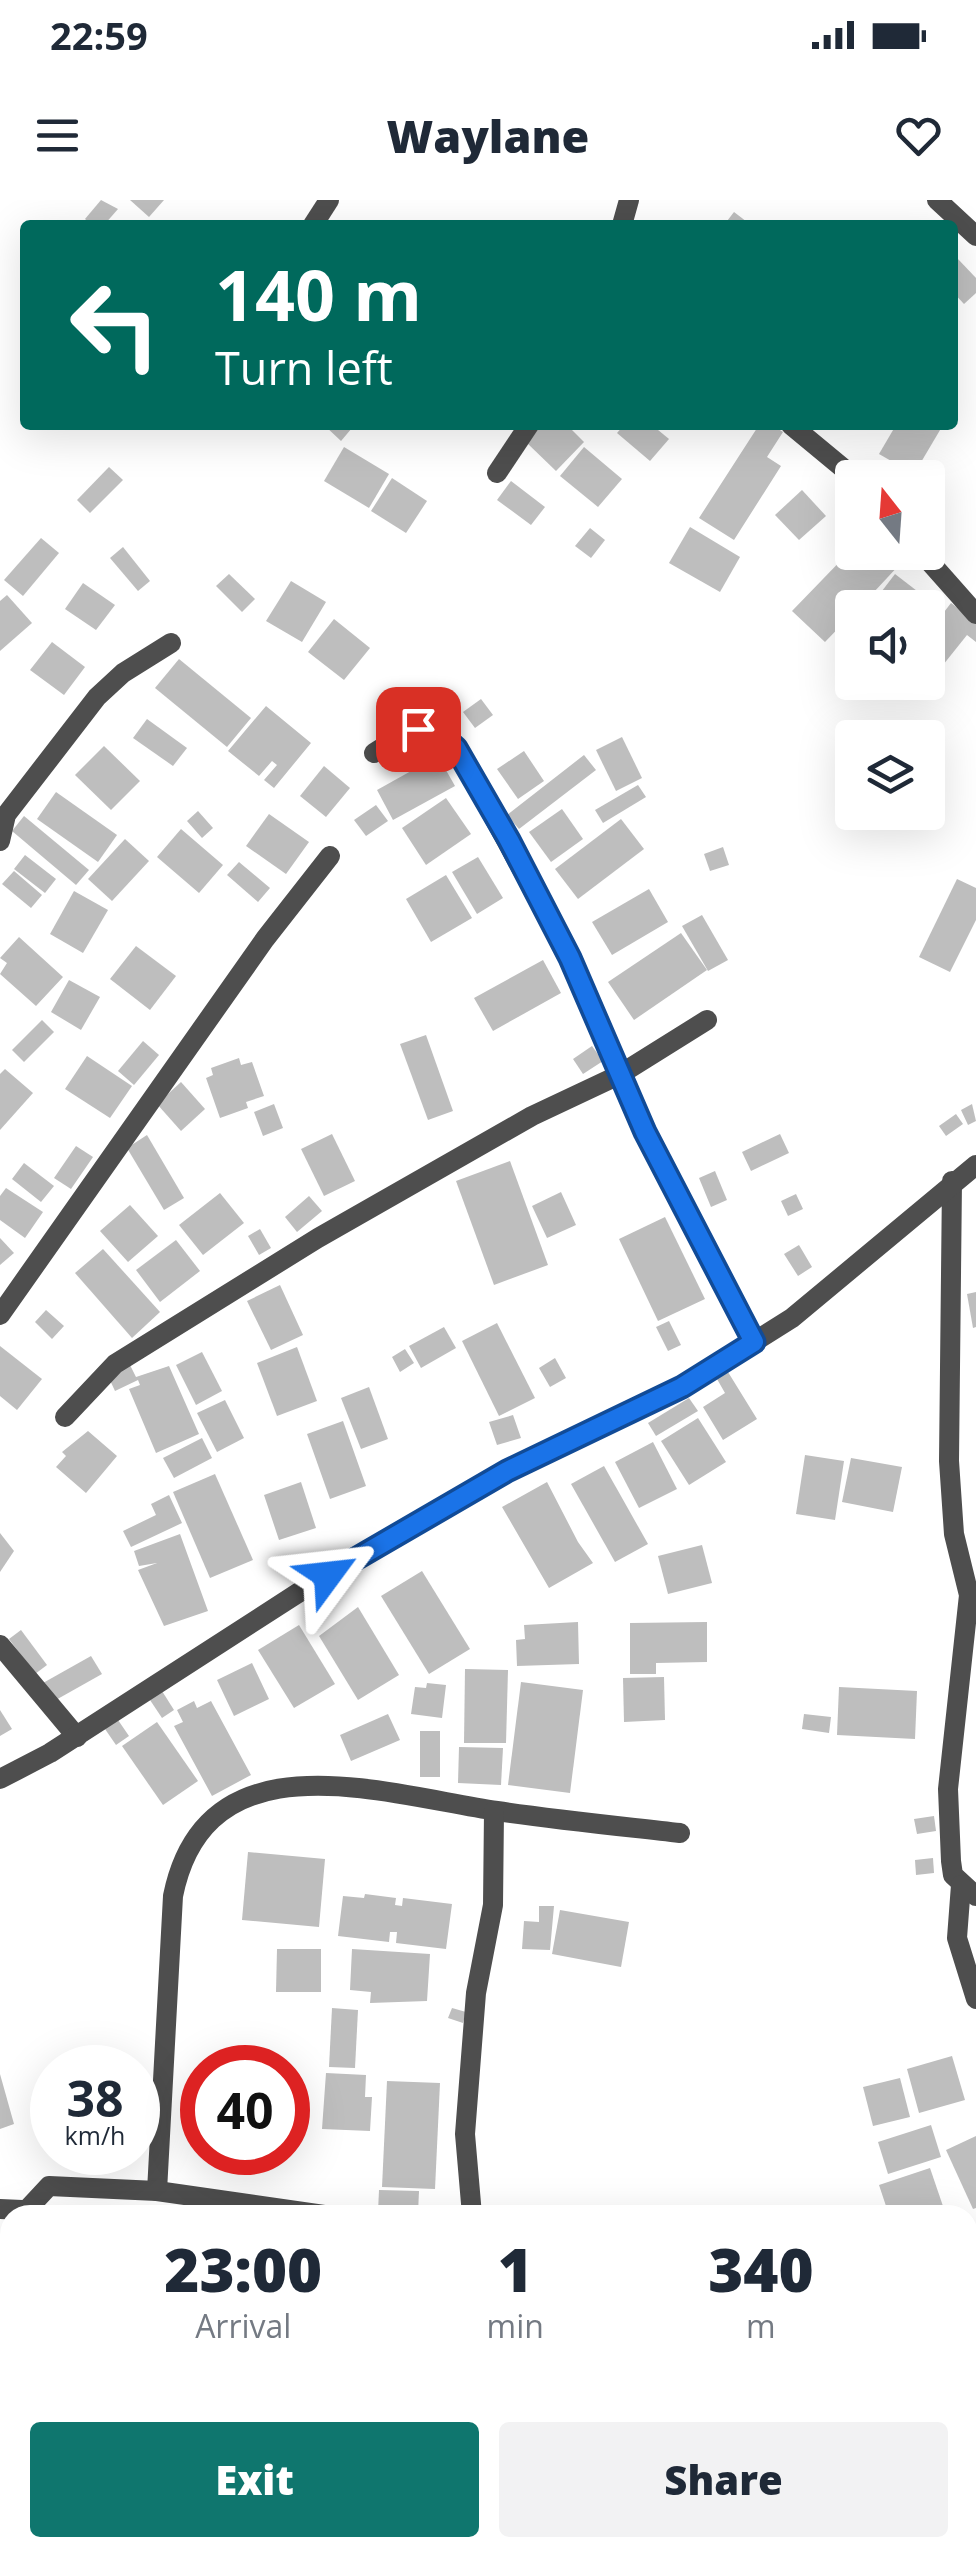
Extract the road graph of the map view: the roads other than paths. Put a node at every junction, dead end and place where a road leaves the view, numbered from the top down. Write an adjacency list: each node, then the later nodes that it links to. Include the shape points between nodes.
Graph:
1 (937, 200): 2 (street)
2 (976, 236)
3 (526, 430): 6 (street)
4 (797, 430): 5 (street)
5 (835, 461)
6 (497, 473)
7 (936, 570): 8 (street)
8 (976, 614)
9 (171, 643): 11 (street, via 107,684)
10 (374, 753): 15 (street, via 418,729 438,732 456,748 570,958)
11 (3, 809): 12 (street)
12 (0, 842)
13 (330, 856): 18 (street, via 265,938)
14 (707, 1020): 15 (street)
15 (619, 1075): 19 (street); 20 (street, via 500,1133 318,1238 115,1364)
16 (976, 1165): 17 (street)
17 (952, 1181): 19 (street, via 792,1318); 26 (street, via 949,1461 954,1534 969,1595 948,1789 951,1861)
18 (0, 1316)
19 (754, 1342): 22 (street, via 682,1387 458,1499 298,1592)
20 (65, 1417)
21 (0, 1645): 22 (street)
22 (76, 1736): 23 (street)
23 (0, 1779)
24 (494, 1811): 25 (street); 28 (street, via 366,1788 298,1786 221,1812 190,1840 173,1896); 31 (street, via 493,1905 476,1993 465,2134)
25 (680, 1834)
26 (968, 1891): 27 (street, via 958,1938)
27 (976, 2000)
28 (157, 2191): 29 (street, via 48,2186); 30 (street)
29 (30, 2205)
30 (254, 2205)
31 (471, 2205)

